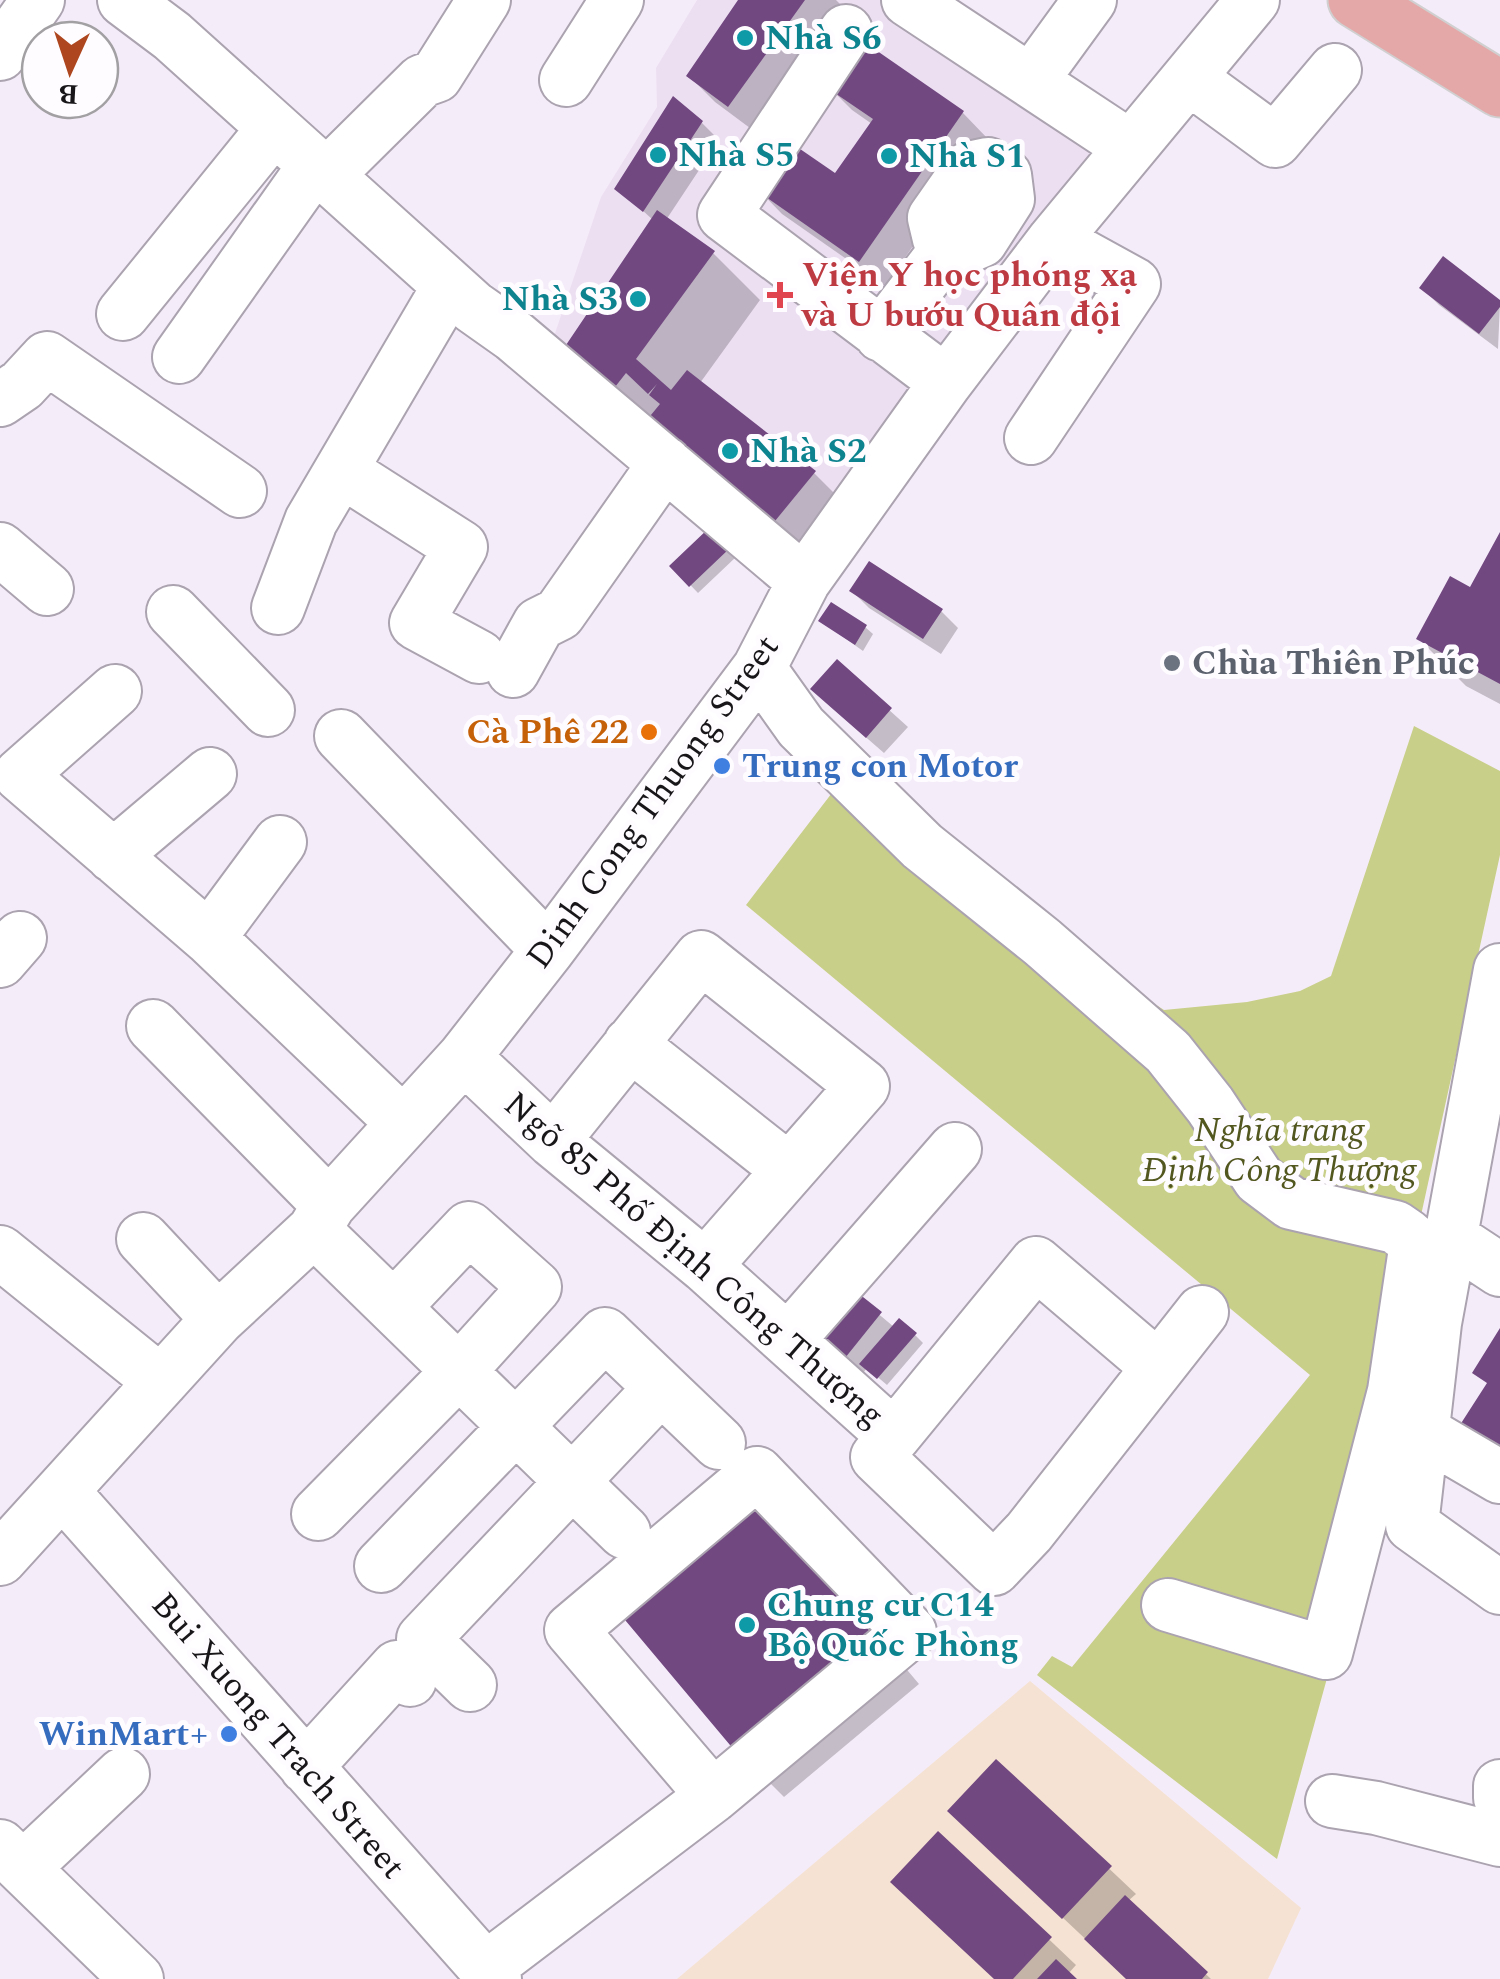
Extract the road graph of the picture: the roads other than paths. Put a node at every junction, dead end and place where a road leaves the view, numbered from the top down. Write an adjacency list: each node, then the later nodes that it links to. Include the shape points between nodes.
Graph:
1 (38, 0): 10 (street)
2 (484, 0): 18 (street, via 436,76)
3 (617, 0): 13 (street)
4 (908, 0): 14 (street)
5 (1253, 0): 12 (street, Dinh Cong Thuong Street)
6 (1356, 0): 15 (main road)
7 (142, 5): 16 (street)
8 (1076, 5): 14 (street)
9 (846, 31): 22 (street, via 724,215)
10 (0, 54)
11 (1335, 70): 12 (street, via 1275,141)
12 (1190, 78): 17 (street, Dinh Cong Thuong Street)
13 (566, 80)
14 (1031, 81): 17 (street)
15 (1500, 88)
16 (274, 128): 18 (street); 21 (street)
17 (1129, 146): 19 (street, Dinh Cong Thuong Street)
18 (321, 170): 20 (street); 23 (street)
19 (1049, 246): 22 (street, via 972,234); 24 (street, Dinh Cong Thuong Street); 26 (street, via 1134,284)
20 (450, 286): 27 (street); 28 (street)
21 (122, 314)
22 (882, 335): 24 (street)
23 (179, 357)
24 (946, 382): 31 (street, Dinh Cong Thuong Street)
25 (0, 400): 29 (street, via 47,358)
26 (1030, 438)
27 (665, 463): 28 (street, via 559,614 496,664 416,622 461,548); 31 (street)
28 (342, 472): 35 (street, via 312,520 293,614 190,630)
29 (240, 491)
30 (0, 549): 32 (street)
31 (804, 581): 33 (street, Dinh Cong Thuong Street)
32 (47, 589)
33 (758, 668): 41 (street, Dinh Cong Thuong Street); 76 (street, via 801,727 922,846 1168,1052 1259,1179 1292,1203 1395,1227 1415,1249 1394,1391 1326,1653)
34 (115, 691): 39 (street, via 20,775)
35 (268, 710)
36 (341, 736): 41 (street)
37 (210, 774): 39 (street)
38 (280, 842): 40 (street)
39 (113, 856): 40 (street)
40 (209, 938): 46 (street)
41 (548, 950): 45 (street, Dinh Cong Thuong Street)
42 (1500, 970): 51 (street)
43 (153, 1026): 50 (street)
44 (630, 1044): 47 (street); 49 (street); 49 (street, via 701,957 863,1086)
45 (464, 1057): 46 (street, Dinh Cong Thuong Street); 47 (street, Ngõ 85 Phố Định Công Thượng)
46 (403, 1123): 50 (street, Dinh Cong Thuong Street)
47 (552, 1141): 54 (street, Ngõ 85 Phố Định Công Thượng)
48 (958, 1152): 59 (street)
49 (790, 1170): 54 (street)
50 (321, 1217): 56 (street); 58 (street, Dinh Cong Thuong Street)
51 (1450, 1237): 55 (street); 65 (street)
52 (143, 1238): 58 (street)
53 (0, 1252): 62 (street)
54 (705, 1266): 59 (street, Ngõ 85 Phố Định Công Thượng)
55 (1500, 1270)
56 (396, 1306): 61 (street); 61 (street, via 469,1228 535,1287)
57 (1202, 1312): 60 (street, Ngõ 85 Phố Định Công Thượng)
58 (218, 1319): 62 (street, Dinh Cong Thuong Street)
59 (788, 1340): 66 (street, Ngõ 85 Phố Định Công Thượng)
60 (1158, 1367): 66 (street, via 1036,1263); 66 (street, Ngõ 85 Phố Định Công Thượng, via 994,1569 877,1457)
61 (460, 1370): 64 (street); 71 (street)
62 (161, 1382): 70 (street, Dinh Cong Thuong Street)
63 (661, 1388): 64 (street, via 605,1334); 67 (street); 69 (street)
64 (517, 1428): 69 (street); 74 (street)
65 (1422, 1432): 68 (street); 75 (street, via 1412,1525)
66 (894, 1436)
67 (718, 1443)
68 (1500, 1477)
69 (571, 1480): 72 (street); 78 (street, via 423,1639)
70 (62, 1492): 73 (street, Dinh Cong Thuong Street); 79 (street, Bui Xuong Trach Street)
71 (318, 1514)
72 (624, 1532)
73 (0, 1559)
74 (381, 1566)
75 (1500, 1588)
76 (1168, 1604)
77 (410, 1680): 79 (street, via 397,1667)
78 (470, 1686)
79 (306, 1767): 87 (street, Bui Xuong Trach Street)
80 (123, 1774): 86 (street)
81 (1500, 1786): 83 (street)
82 (712, 1796): 82 (street, via 910,1632 757,1472 571,1630); 87 (street)
83 (1500, 1798)
84 (1332, 1801): 85 (street)
85 (1500, 1840)
86 (10, 1865): 88 (street)
87 (490, 1974)
88 (138, 1979)

